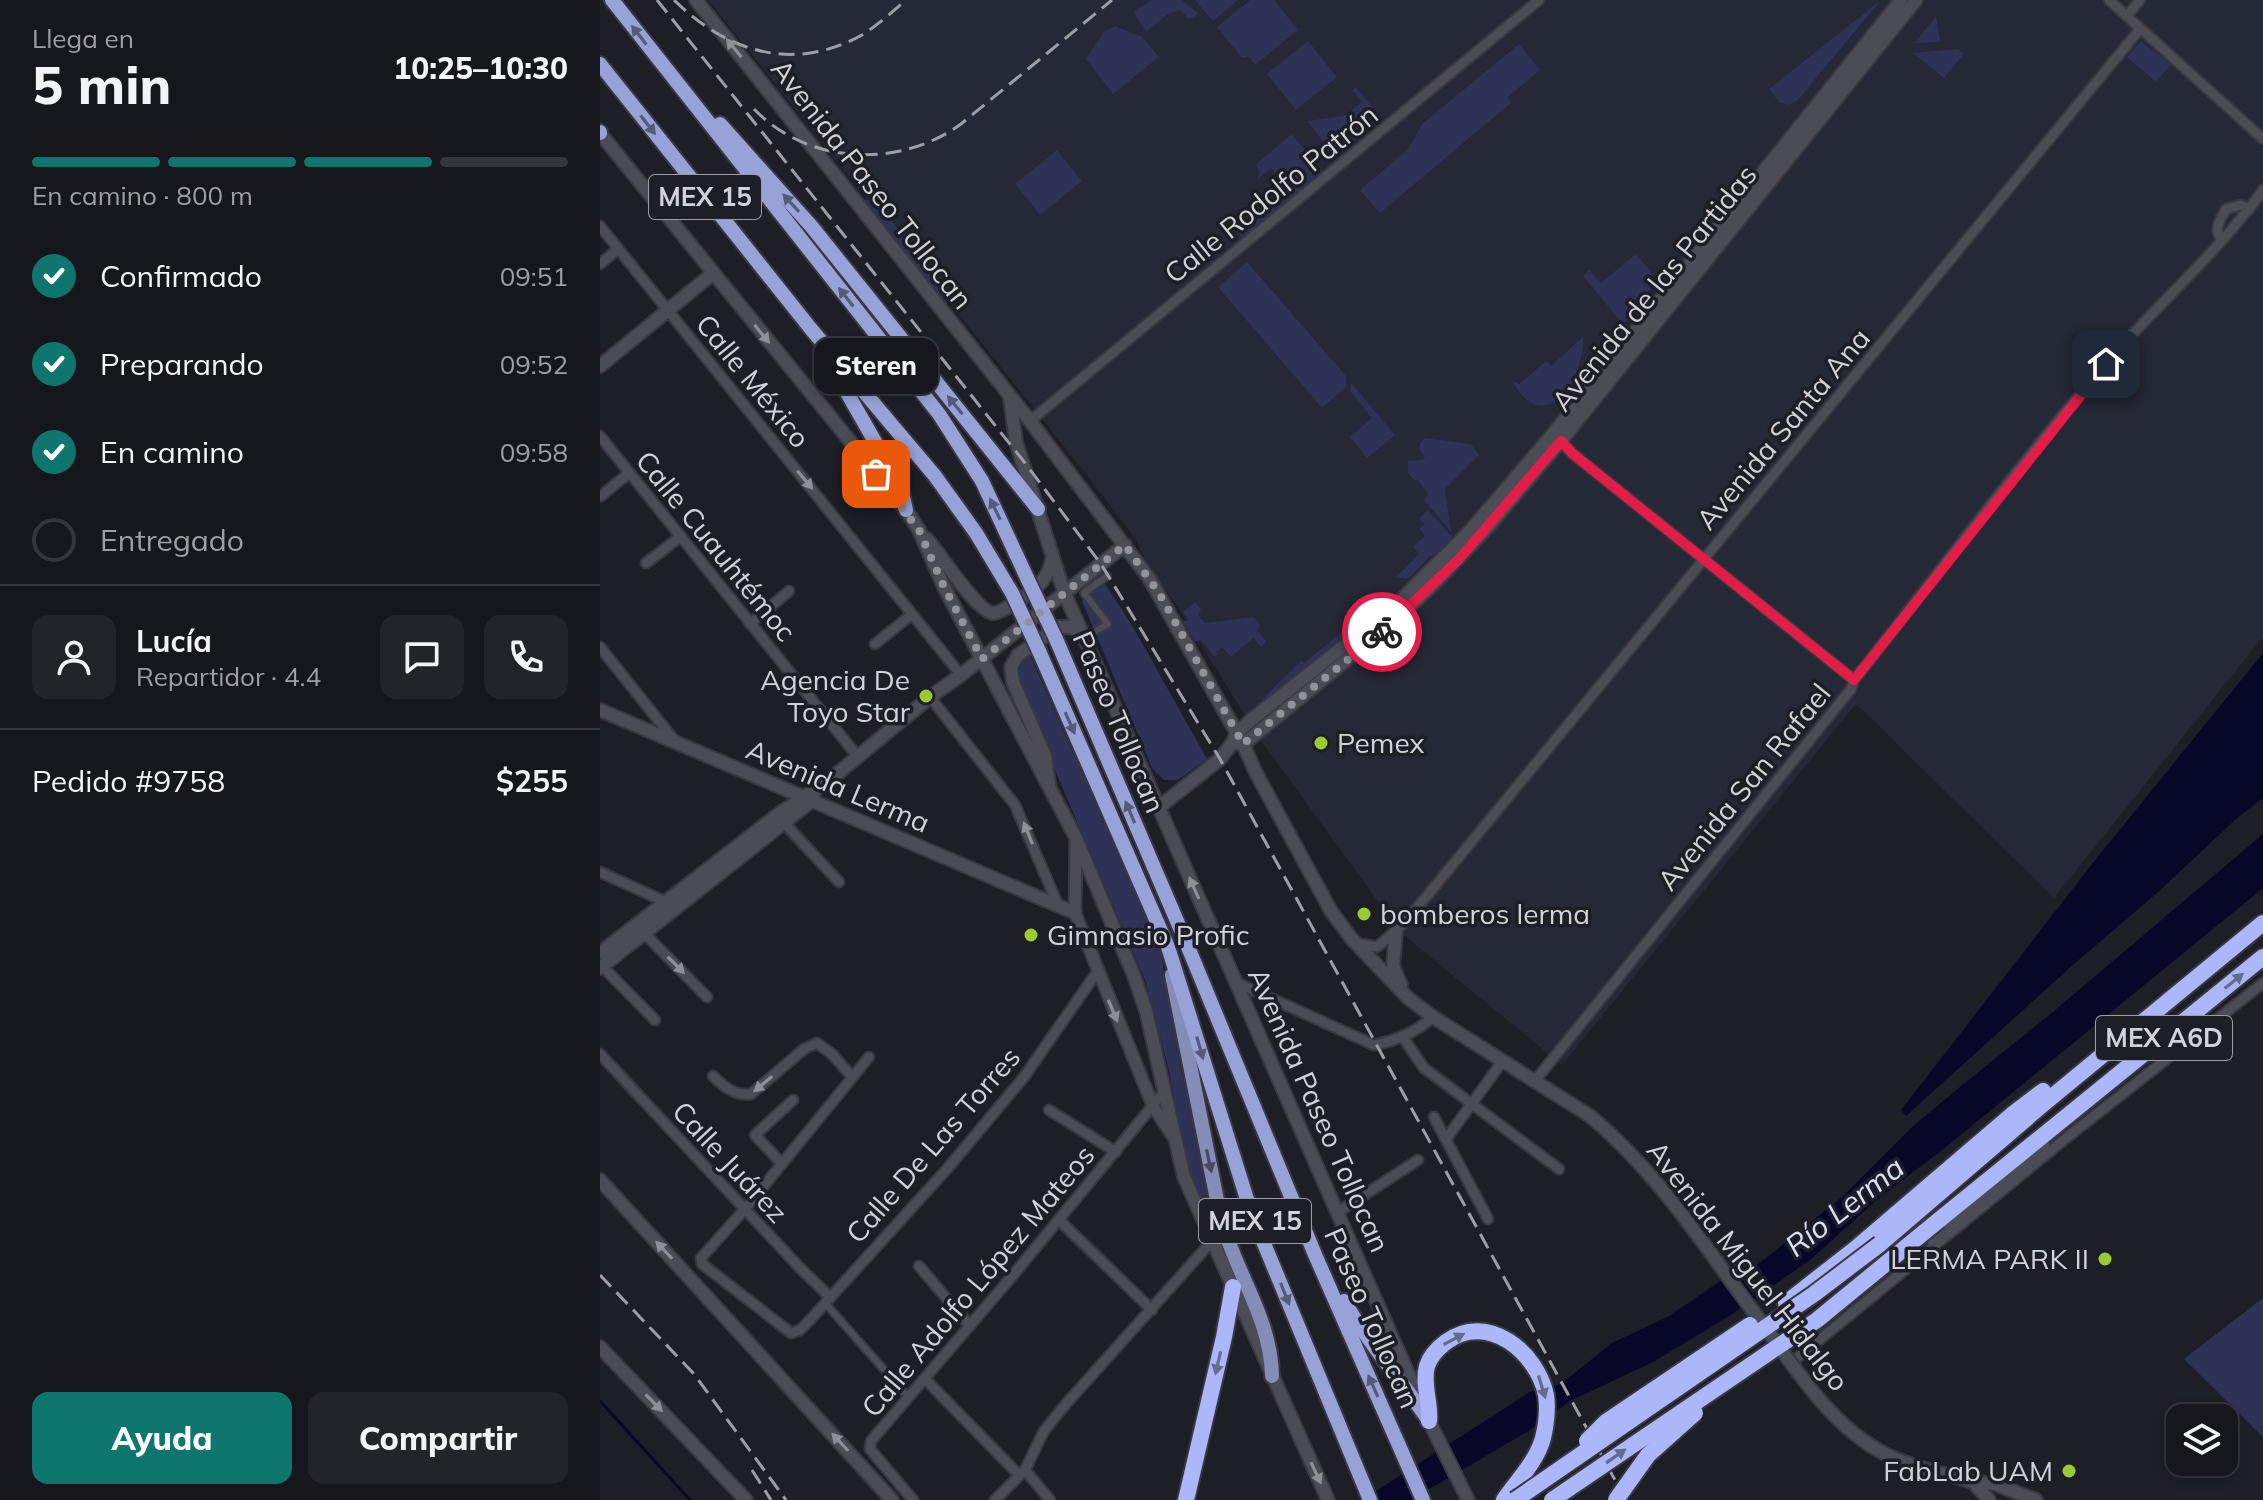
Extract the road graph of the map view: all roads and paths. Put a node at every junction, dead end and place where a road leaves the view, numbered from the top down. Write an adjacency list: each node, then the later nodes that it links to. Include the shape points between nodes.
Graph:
1 (612, 0): 11 (highway, Paseo Tollocan / MEX 15, one-way to 1)
2 (696, 0): 24 (main road, Avenida Paseo Tollocan, one-way to 2)
3 (1539, 0): 25 (street, Calle Rodolfo Patrón)
4 (1901, 0): 51 (main road, Avenida de las Partidas, via 1469,532 1398,603)
5 (1916, 0): 27 (main road, Avenida de las Partidas)
6 (2109, 0): 8 (street)
7 (2140, 0): 8 (street)
8 (2127, 16): 9 (street)
9 (2140, 29): 13 (street); 36 (street, Avenida Santa Ana)
10 (600, 64): 22 (highway, Paseo Tollocan / MEX 15, one-way to 22)
11 (666, 70): 30 (highway, one-way to 11, via 812,227); 105 (highway, Paseo Tollocan / MEX 15, one-way to 11, bridge, via 1056,639 982,481 939,414)
12 (600, 133): 20 (main road)
13 (2263, 139)
14 (2263, 190): 15 (street, Avenida San Rafael)
15 (2249, 210): 17 (street, Avenida San Rafael); 17 (street, via 2241,205 2226,209 2217,226)
16 (600, 226): 18 (street, Calle México)
17 (2222, 240): 48 (street, Avenida San Rafael, via 2091,382)
18 (618, 249): 19 (street); 21 (street, Calle México)
19 (600, 264)
20 (712, 274): 21 (main road); 31 (main road, one-way to 31)
21 (668, 310): 23 (main road); 41 (street, Calle México, one-way to 41)
22 (811, 329): 31 (highway, via 894,475); 68 (highway, Paseo Tollocan / MEX 15, one-way to 68, bridge, via 935,476 1012,593)
23 (600, 366)
24 (1010, 398): 25 (main road, Avenida Paseo Tollocan); 30 (main road, Avenida Paseo Tollocan, via 1016,442)
25 (1030, 421): 34 (main road, Avenida Paseo Tollocan)
26 (600, 436): 28 (street, Calle Cuauhtémoc)
27 (1561, 441): 36 (street); 51 (main road, Avenida de las Partidas, via 1415,602)
28 (629, 473): 29 (street); 33 (street, Calle Cuauhtémoc)
29 (601, 496)
30 (1038, 509): 35 (main road, Avenida Paseo Tollocan)
31 (906, 510): 32 (main road)
32 (919, 530): 35 (main road, via 975,602 991,613 1037,588); 46 (main road)
33 (680, 537): 37 (street); 42 (street, Calle Cuauhtémoc)
34 (1125, 545): 40 (main road); 51 (main road, Avenida Miguel Hidalgo, via 1159,593)
35 (1052, 556): 40 (main road, Avenida Paseo Tollocan)
36 (1703, 560): 48 (street); 65 (street, Avenida Santa Ana)
37 (646, 563)
38 (1107, 576): 43 (street, via 1084,593 1108,624)
39 (789, 591): 42 (street)
40 (1064, 592): 43 (main road, Avenida Paseo Tollocan); 46 (main road)
41 (911, 615): 44 (street); 47 (street, Calle México)
42 (750, 624): 53 (street, Calle Cuauhtémoc)
43 (1082, 636): 54 (main road, via 1071,627 1058,627 1018,655 1011,667 1045,756); 56 (main road, Avenida Paseo Tollocan)
44 (875, 644)
45 (600, 647): 52 (street)
46 (982, 659): 47 (main road); 54 (main road)
47 (961, 675): 49 (main road)
48 (1854, 680): 85 (street, Avenida San Rafael)
49 (930, 697): 53 (main road); 62 (street, one-way to 49, via 1015,805)
50 (600, 710): 52 (main road, Avenida Lerma)
51 (1237, 740): 56 (main road, Avenida de las Partidas); 67 (main road, Avenida Miguel Hidalgo, via 1316,888)
52 (676, 742): 55 (main road, Avenida Lerma)
53 (858, 757): 55 (main road)
54 (1049, 788): 58 (main road)
55 (807, 799): 57 (main road); 61 (main road); 62 (main road, Avenida Lerma)
56 (1158, 808): 72 (main road, Avenida Paseo Tollocan, one-way to 56)
57 (785, 824): 60 (street); 66 (main road)
58 (1076, 838): 63 (street); 86 (main road, via 1134,976)
59 (600, 872): 61 (street)
60 (839, 882)
61 (666, 902): 69 (main road)
62 (1058, 905): 63 (main road, Avenida Lerma)
63 (1075, 913): 71 (street)
64 (2263, 923): 82 (highway, MEX A6D)
65 (1396, 931): 67 (street, Avenida Santa Ana, via 1377,947); 75 (main road, via 1393,966)
66 (644, 933): 69 (main road); 74 (street, one-way to 74)
67 (1356, 943): 75 (main road, Avenida Miguel Hidalgo)
68 (1168, 947): 115 (main road, one-way to 115, via 1220,1215 1269,1338); 121 (highway, Paseo Tollocan / MEX 15, one-way to 121, via 1251,1212)
69 (606, 957): 77 (street)
70 (2263, 957): 92 (highway, MEX A6D, one-way to 70)
71 (1097, 972): 89 (street, one-way to 89); 109 (street, Calle De Las Torres, via 1024,1077)
72 (1237, 983): 78 (street, via 1374,1045); 101 (main road, Avenida Paseo Tollocan)
73 (2263, 983): 114 (street)
74 (707, 997)
75 (1408, 998): 76 (main road, Avenida Miguel Hidalgo)
76 (1433, 1017): 78 (street); 81 (main road, Avenida Miguel Hidalgo)
77 (655, 1020)
78 (1402, 1036): 88 (street, via 1424,1068)
79 (600, 1054): 100 (street, Calle Juárez)
80 (869, 1057): 84 (street)
81 (1502, 1062): 85 (main road, Avenida Miguel Hidalgo); 88 (street)
82 (2090, 1065): 111 (highway, via 2059,1079 2014,1113 1855,1249); 133 (highway, bridge, via 1814,1294)
83 (713, 1076): 84 (street, one-way to 83, via 817,1043 751,1094 727,1089)
84 (852, 1077): 97 (street)
85 (1534, 1082): 111 (main road, Avenida Miguel Hidalgo, via 1613,1134 1669,1197)
86 (1164, 1092): 89 (street, Calle Adolfo López Mateos); 93 (main road)
87 (793, 1100): 97 (street, via 755,1135)
88 (1473, 1103): 94 (street); 98 (street)
89 (1153, 1106): 93 (street); 95 (street, Calle Adolfo López Mateos)
90 (1049, 1110): 95 (street)
91 (1434, 1117): 94 (street)
92 (2065, 1119): 107 (street, via 2048,1141); 135 (highway, one-way to 92, bridge, via 1835,1307)
93 (1172, 1135): 104 (main road)
94 (1446, 1139): 102 (street)
95 (1116, 1152): 103 (street, Calle Adolfo López Mateos)
96 (1418, 1160): 101 (street)
97 (782, 1164): 100 (street)
98 (1559, 1169)
99 (600, 1180): 124 (main road, one-way to 99)
100 (745, 1209): 109 (street, Calle Juárez); 109 (street, Calle De Las Torres, via 702,1255 702,1264 791,1333)
101 (1338, 1212): 118 (main road, Avenida Paseo Tollocan)
102 (1488, 1219)
103 (1059, 1220): 110 (street); 112 (street, Calle Adolfo López Mateos)
104 (1212, 1241): 108 (main road); 110 (street)
105 (1316, 1257): 118 (highway); 130 (highway, Paseo Tollocan / MEX 15, one-way to 105)
106 (919, 1266): 112 (street)
107 (1902, 1267): 136 (highway, bridge, via 1687,1419 1648,1455)
108 (1233, 1287): 115 (main road); 128 (highway, one-way to 128)
109 (828, 1300): 117 (street)
110 (1152, 1310): 119 (street, via 1053,1420)
111 (1759, 1319): 114 (main road, Avenida Miguel Hidalgo, bridge); 134 (highway, bridge, via 1606,1422)
112 (970, 1326): 116 (street, Calle Adolfo López Mateos)
113 (600, 1347): 123 (main road, one-way to 123)
114 (1791, 1363): 120 (main road, Avenida Miguel Hidalgo, bridge, via 1834,1415 1871,1446)
115 (1272, 1376): 129 (main road, one-way to 129)
116 (925, 1379): 117 (street, Calle Adolfo López Mateos); 119 (street)
117 (908, 1397): 125 (street, Calle Adolfo López Mateos, via 870,1449)
118 (1429, 1421): 131 (main road, Avenida Paseo Tollocan); 132 (highway, one-way to 132, via 1425,1377 1432,1356 1457,1335 1492,1332 1529,1360 1546,1396 1543,1437)
119 (1022, 1473): 126 (street); 127 (street)
120 (1973, 1482): 122 (main road, Avenida Miguel Hidalgo); 137 (main road)
121 (1367, 1493)
122 (2015, 1497): 138 (main road, Avenida Miguel Hidalgo)
123 (746, 1500)
124 (892, 1500)
125 (913, 1500)
126 (995, 1500)
127 (1050, 1500)
128 (1186, 1500)
129 (1328, 1500)
130 (1423, 1500)
131 (1468, 1500)
132 (1504, 1500)
133 (1515, 1500)
134 (1538, 1500)
135 (1552, 1500)
136 (1616, 1500)
137 (1989, 1500)
138 (2036, 1500)

